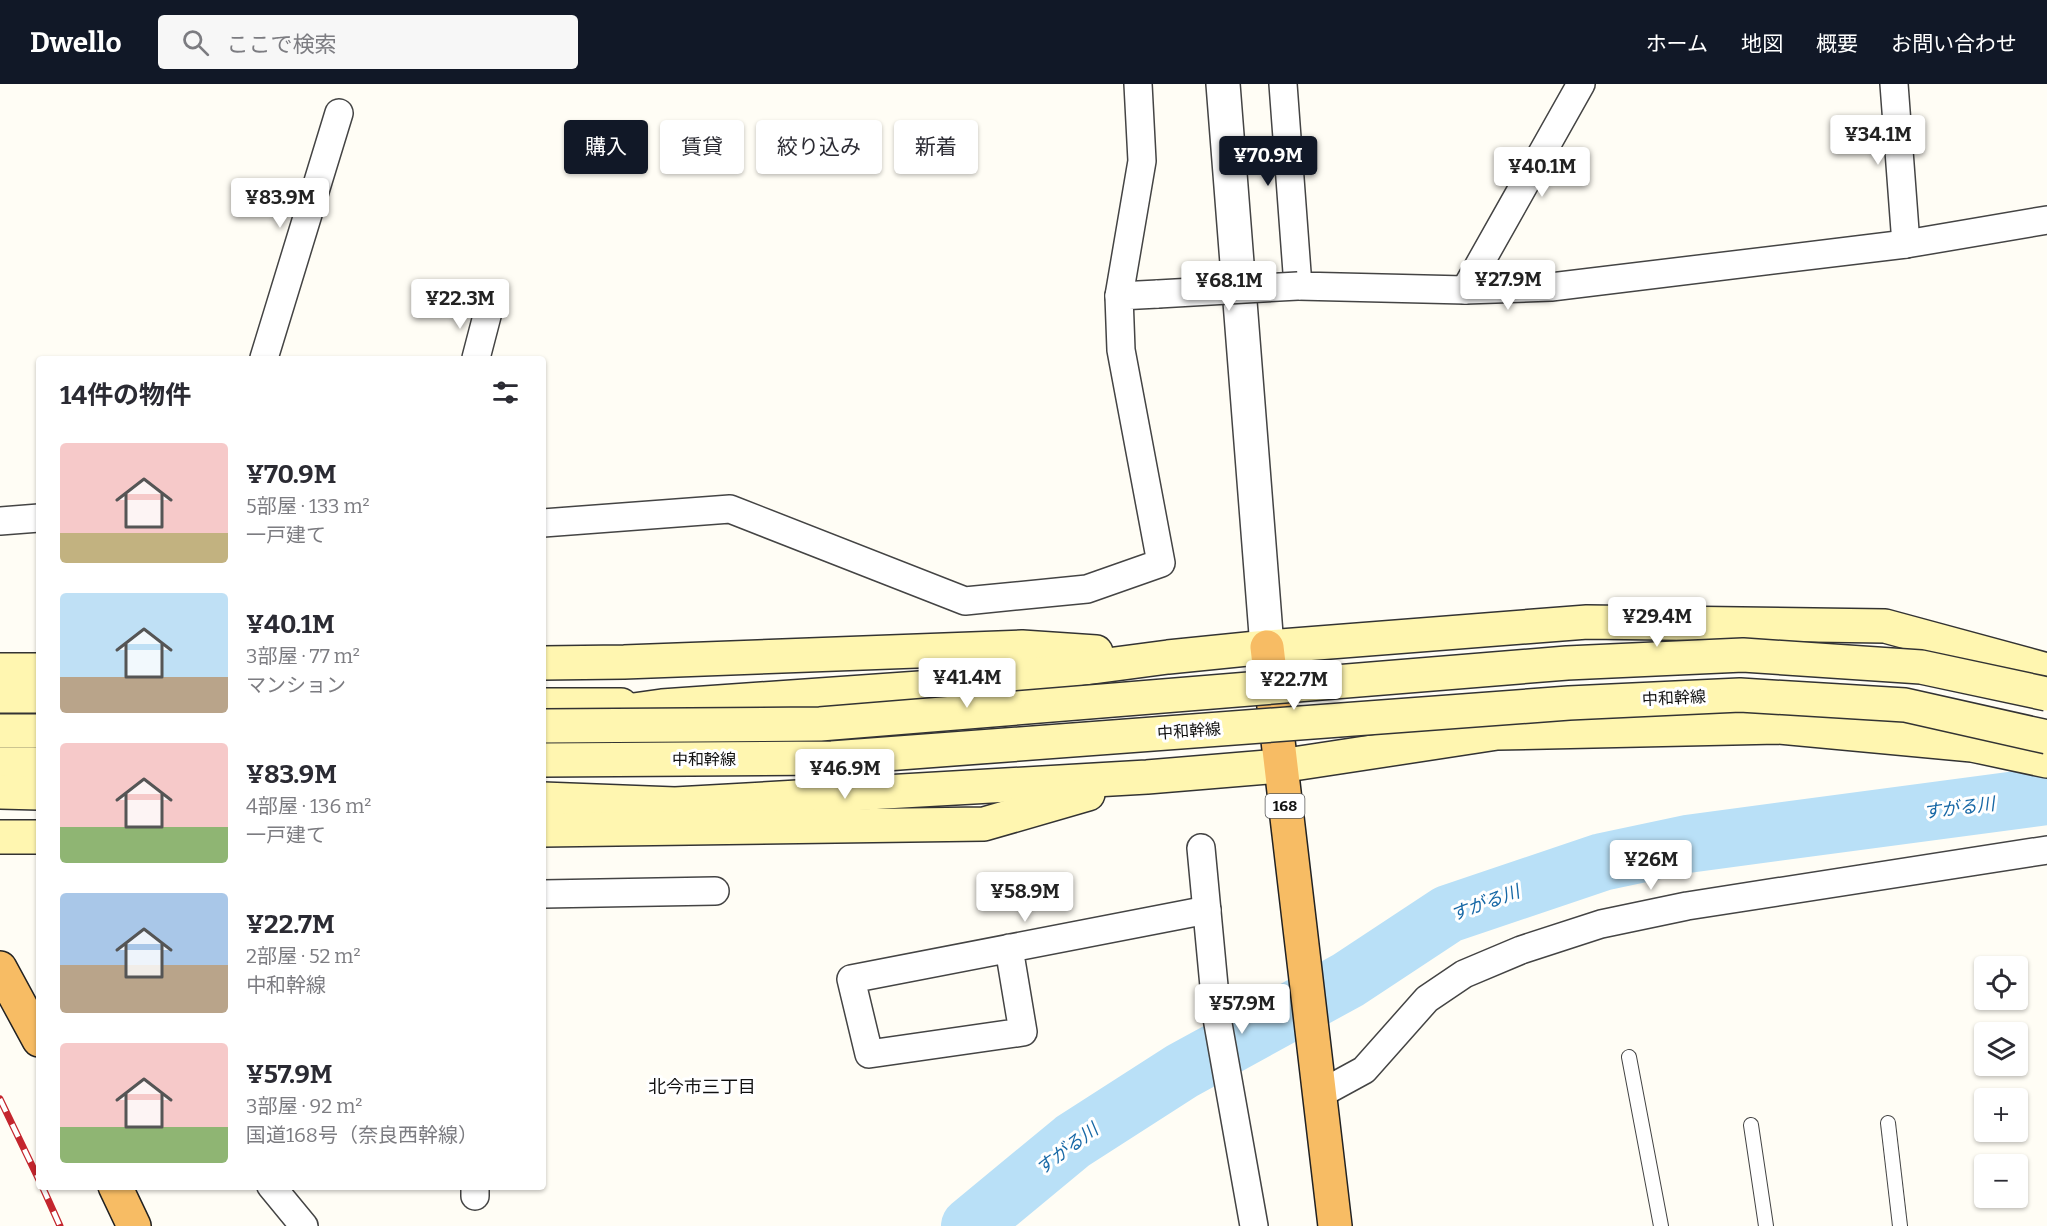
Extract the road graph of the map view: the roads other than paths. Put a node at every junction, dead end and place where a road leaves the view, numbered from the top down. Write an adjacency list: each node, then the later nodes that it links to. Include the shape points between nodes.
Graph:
1 (1138, 84): 11 (street, via 1142,161)
2 (1223, 84): 18 (street)
3 (1283, 84): 9 (street)
4 (1581, 84): 10 (street)
5 (1894, 84): 8 (street)
6 (339, 113): 13 (street)
7 (2047, 220): 8 (street)
8 (1906, 244): 10 (street, via 1551,287)
9 (1298, 286): 10 (street); 11 (street, bridge)
10 (1465, 290)
11 (1119, 296): 17 (street, via 1122,350 1161,563 1087,589 965,601 730,509)
12 (488, 312): 14 (street)
13 (265, 356)
14 (477, 356)
15 (36, 518): 16 (street)
16 (0, 521)
17 (546, 523)
18 (1267, 647): 19 (main road); 23 (main road, via 1587,622 1885,626); 38 (highway, 168)
19 (1168, 657): 20 (main road, via 1022,647); 28 (main road, via 948,686)
20 (546, 663)
21 (0, 670): 22 (main road)
22 (36, 670)
23 (2047, 670)
24 (2047, 694): 30 (main road, 中和幹線, bridge, via 1921,667 1743,656 1567,663 820,724)
25 (0, 696): 26 (main road)
26 (36, 696)
27 (546, 705): 28 (main road)
28 (662, 706): 29 (main road)
29 (546, 724)
30 (546, 724)
31 (0, 731): 32 (main road)
32 (36, 731)
33 (2047, 737): 34 (main road, 中和幹線, bridge, via 1905,705 1740,695 1569,703 832,758)
34 (546, 760)
35 (2047, 761): 38 (main road, via 1972,745 1778,727 1497,733)
36 (0, 764): 37 (main road)
37 (36, 764)
38 (1280, 766): 39 (main road); 57 (highway, 168)
39 (1147, 777): 44 (main road); 45 (main road, via 984,824)
40 (546, 780): 44 (main road)
41 (0, 792): 42 (main road)
42 (36, 793)
43 (546, 799): 44 (main road)
44 (675, 804)
45 (546, 830)
46 (0, 837): 47 (main road)
47 (36, 837)
48 (1201, 848): 52 (street)
49 (2047, 850): 57 (street, via 1687,906 1601,924 1521,950 1464,974 1427,999 1364,1070)
50 (715, 891): 51 (street)
51 (546, 894)
52 (1207, 910): 53 (street); 64 (street, via 1216,1018)
53 (1010, 948): 53 (street, via 1023,1032 869,1054 851,979)
54 (0, 968): 55 (highway)
55 (36, 1034)
56 (1629, 1057): 66 (lane)
57 (1320, 1094): 65 (highway, 168)
58 (1888, 1123): 68 (lane)
59 (1751, 1125): 67 (lane)
60 (117, 1190): 62 (highway)
61 (274, 1190): 63 (street)
62 (134, 1226)
63 (304, 1226)
64 (1254, 1226)
65 (1335, 1226)
66 (1661, 1226)
67 (1766, 1226)
68 (1900, 1226)

